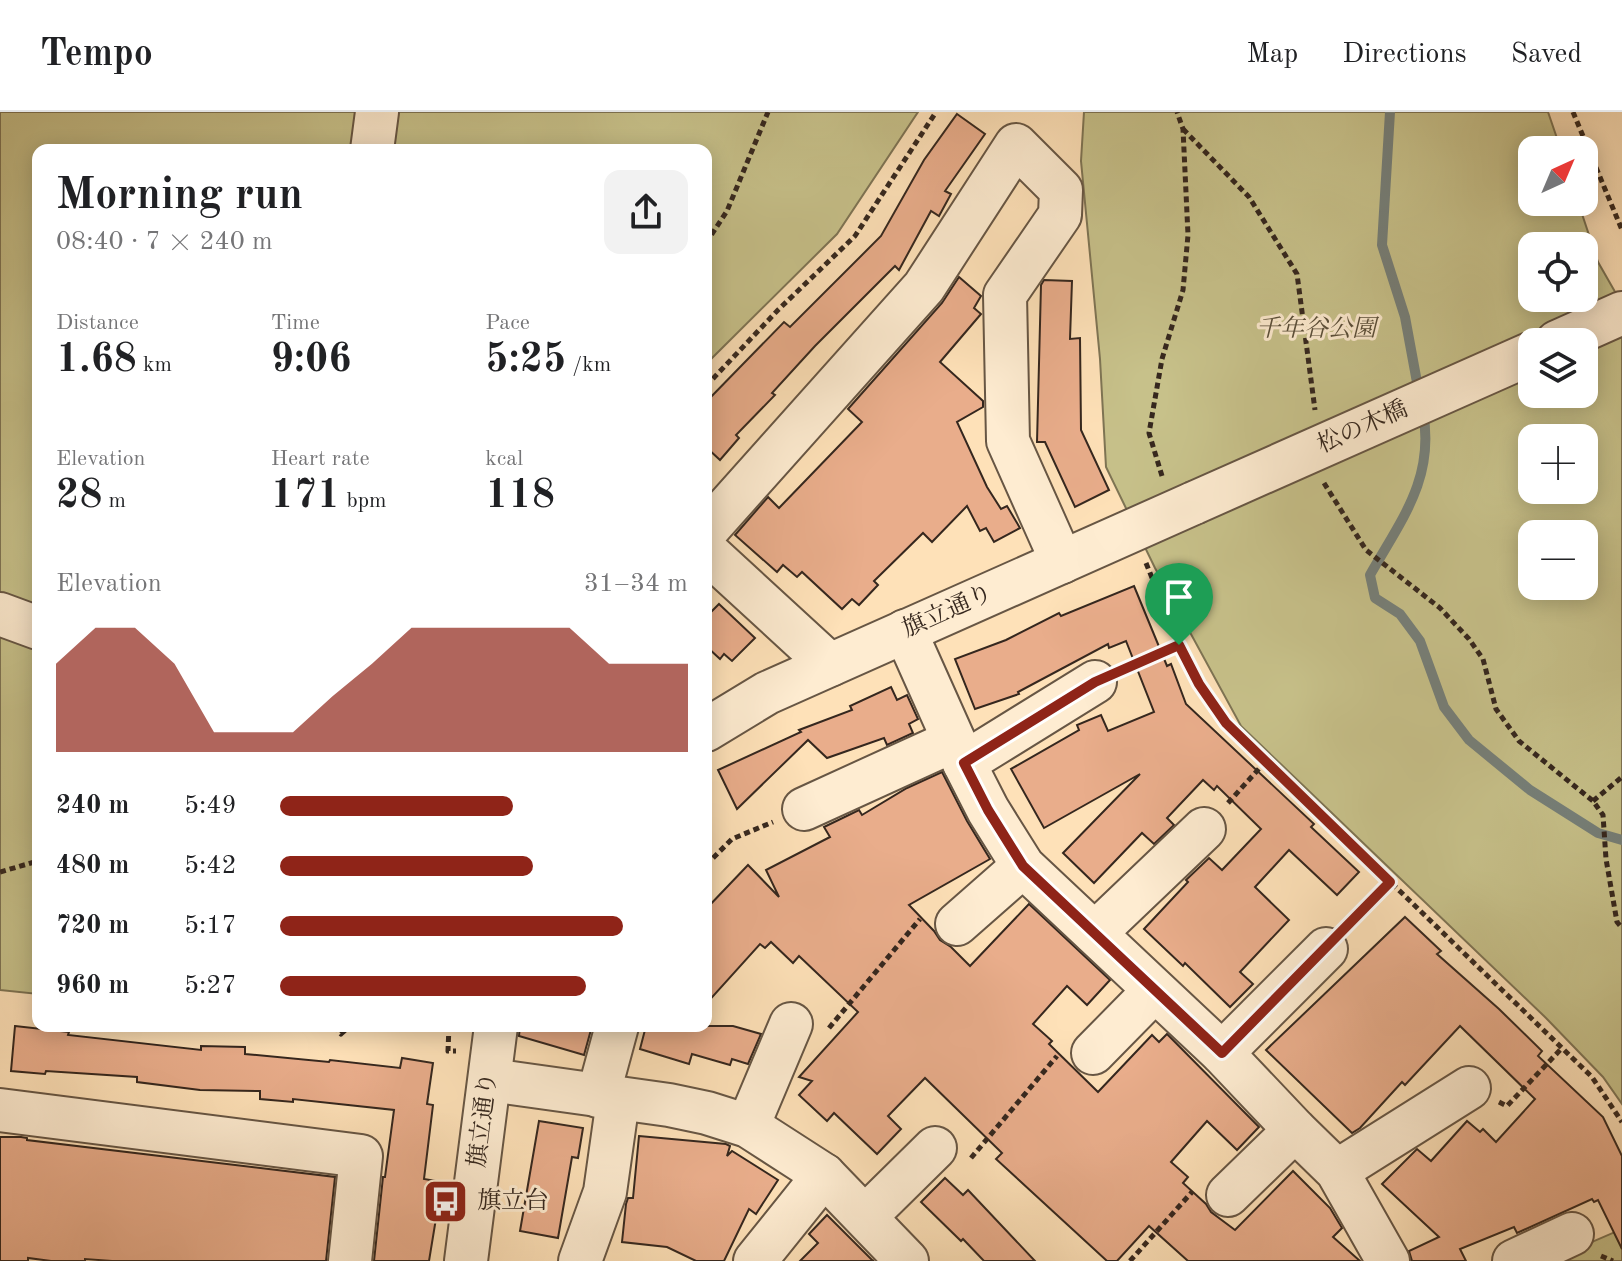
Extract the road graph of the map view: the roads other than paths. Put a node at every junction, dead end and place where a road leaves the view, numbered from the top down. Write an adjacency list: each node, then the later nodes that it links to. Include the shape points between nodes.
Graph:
1 (377, 112): 2 (street)
2 (373, 144)
3 (1622, 313): 4 (street)
4 (1588, 328)
5 (1518, 359): 6 (street, 松の木橋, bridge)
6 (1179, 494): 9 (street, 旗立通り)
7 (712, 524): 9 (street, via 924,287 1016,145 1061,190 1060,215 1005,295 1008,441)
8 (712, 557): 13 (street)
9 (1062, 562): 12 (street, 旗立通り)
10 (0, 614): 11 (street)
11 (32, 626)
12 (905, 631): 13 (street, 旗立通り); 16 (street)
13 (830, 665): 15 (street, 旗立通り, via 767,693)
14 (1095, 682): 16 (street)
15 (712, 726)
16 (958, 752): 17 (street); 19 (street)
17 (804, 809)
18 (1204, 829): 21 (street)
19 (1023, 866): 20 (street); 21 (street)
20 (957, 924)
21 (1095, 933): 23 (street)
22 (1326, 949): 28 (street)
23 (1154, 991): 27 (street); 28 (street)
24 (791, 1024): 33 (street)
25 (495, 1032): 29 (street, 旗立通り)
26 (616, 1032): 31 (street)
27 (1093, 1053)
28 (1222, 1053): 34 (street)
29 (490, 1080): 31 (street); 42 (street, 旗立通り)
30 (1469, 1088): 36 (street)
31 (608, 1098): 33 (street, via 682,1108); 43 (street, via 605,1192)
32 (0, 1110): 41 (street, via 361,1156)
33 (748, 1126): 37 (street)
34 (1295, 1130): 36 (street); 38 (street)
35 (935, 1148): 39 (street)
36 (1337, 1171): 46 (street)
37 (824, 1175): 39 (street); 44 (street)
38 (1228, 1195)
39 (866, 1216): 45 (street)
40 (1572, 1234): 47 (street)
41 (350, 1261)
42 (466, 1261)
43 (580, 1261)
44 (755, 1261)
45 (907, 1261)
46 (1388, 1261)
47 (1514, 1261)

